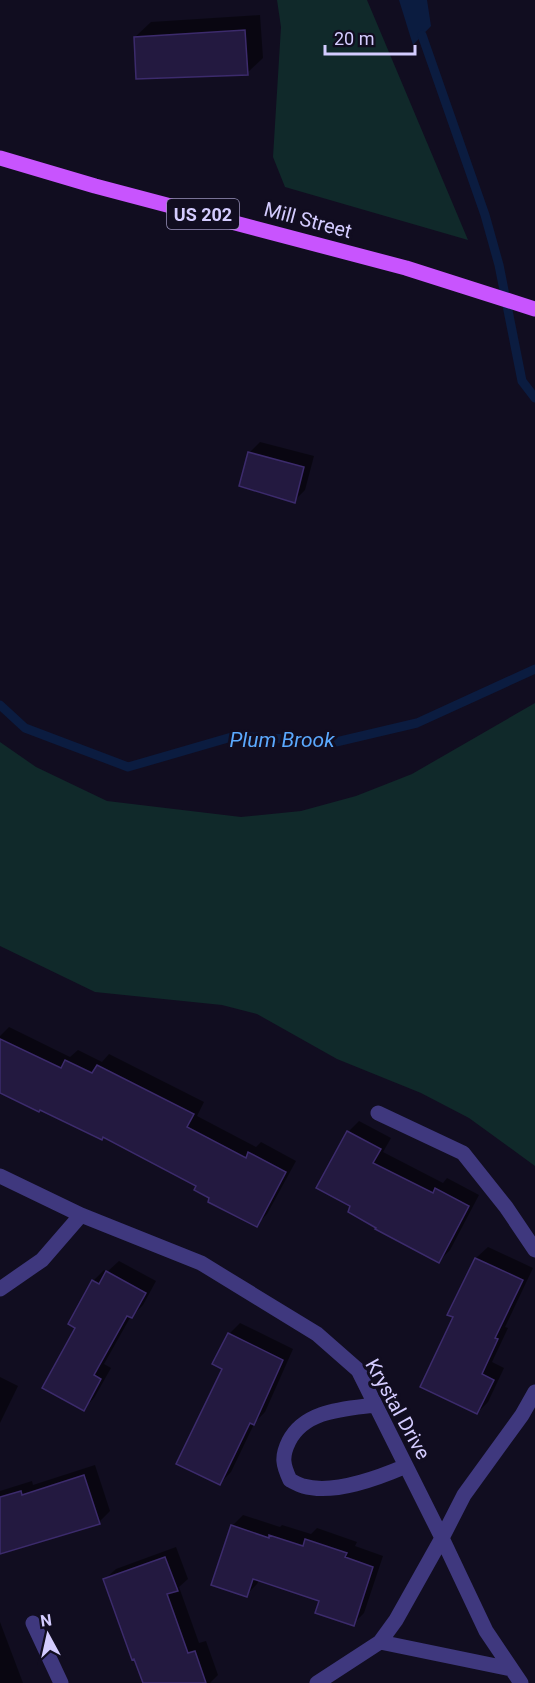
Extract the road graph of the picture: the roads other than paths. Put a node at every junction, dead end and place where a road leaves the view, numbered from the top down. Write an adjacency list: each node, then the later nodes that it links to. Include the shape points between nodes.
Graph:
1 (0, 158): 2 (main road, Mill Street / US 202, via 406,268)
2 (535, 309)
3 (378, 1113): 6 (street, via 463,1153)
4 (0, 1176): 5 (street, Krystal Drive)
5 (81, 1215): 7 (street, via 42,1260); 9 (street, Krystal Drive, via 201,1263 317,1334 358,1370)
6 (535, 1250)
7 (0, 1289)
8 (535, 1392): 11 (street, via 464,1496)
9 (375, 1405): 10 (street, Krystal Drive); 10 (street, via 310,1418 294,1431 283,1465 290,1480 324,1488 351,1485)
10 (406, 1466): 11 (street, Krystal Drive)
11 (442, 1538): 13 (street); 14 (street, Krystal Drive, via 486,1631)
12 (33, 1623): 15 (street)
13 (380, 1642): 14 (street); 16 (street)
14 (511, 1669): 17 (street, Krystal Drive)
15 (61, 1683)
16 (317, 1683)
17 (521, 1683)

